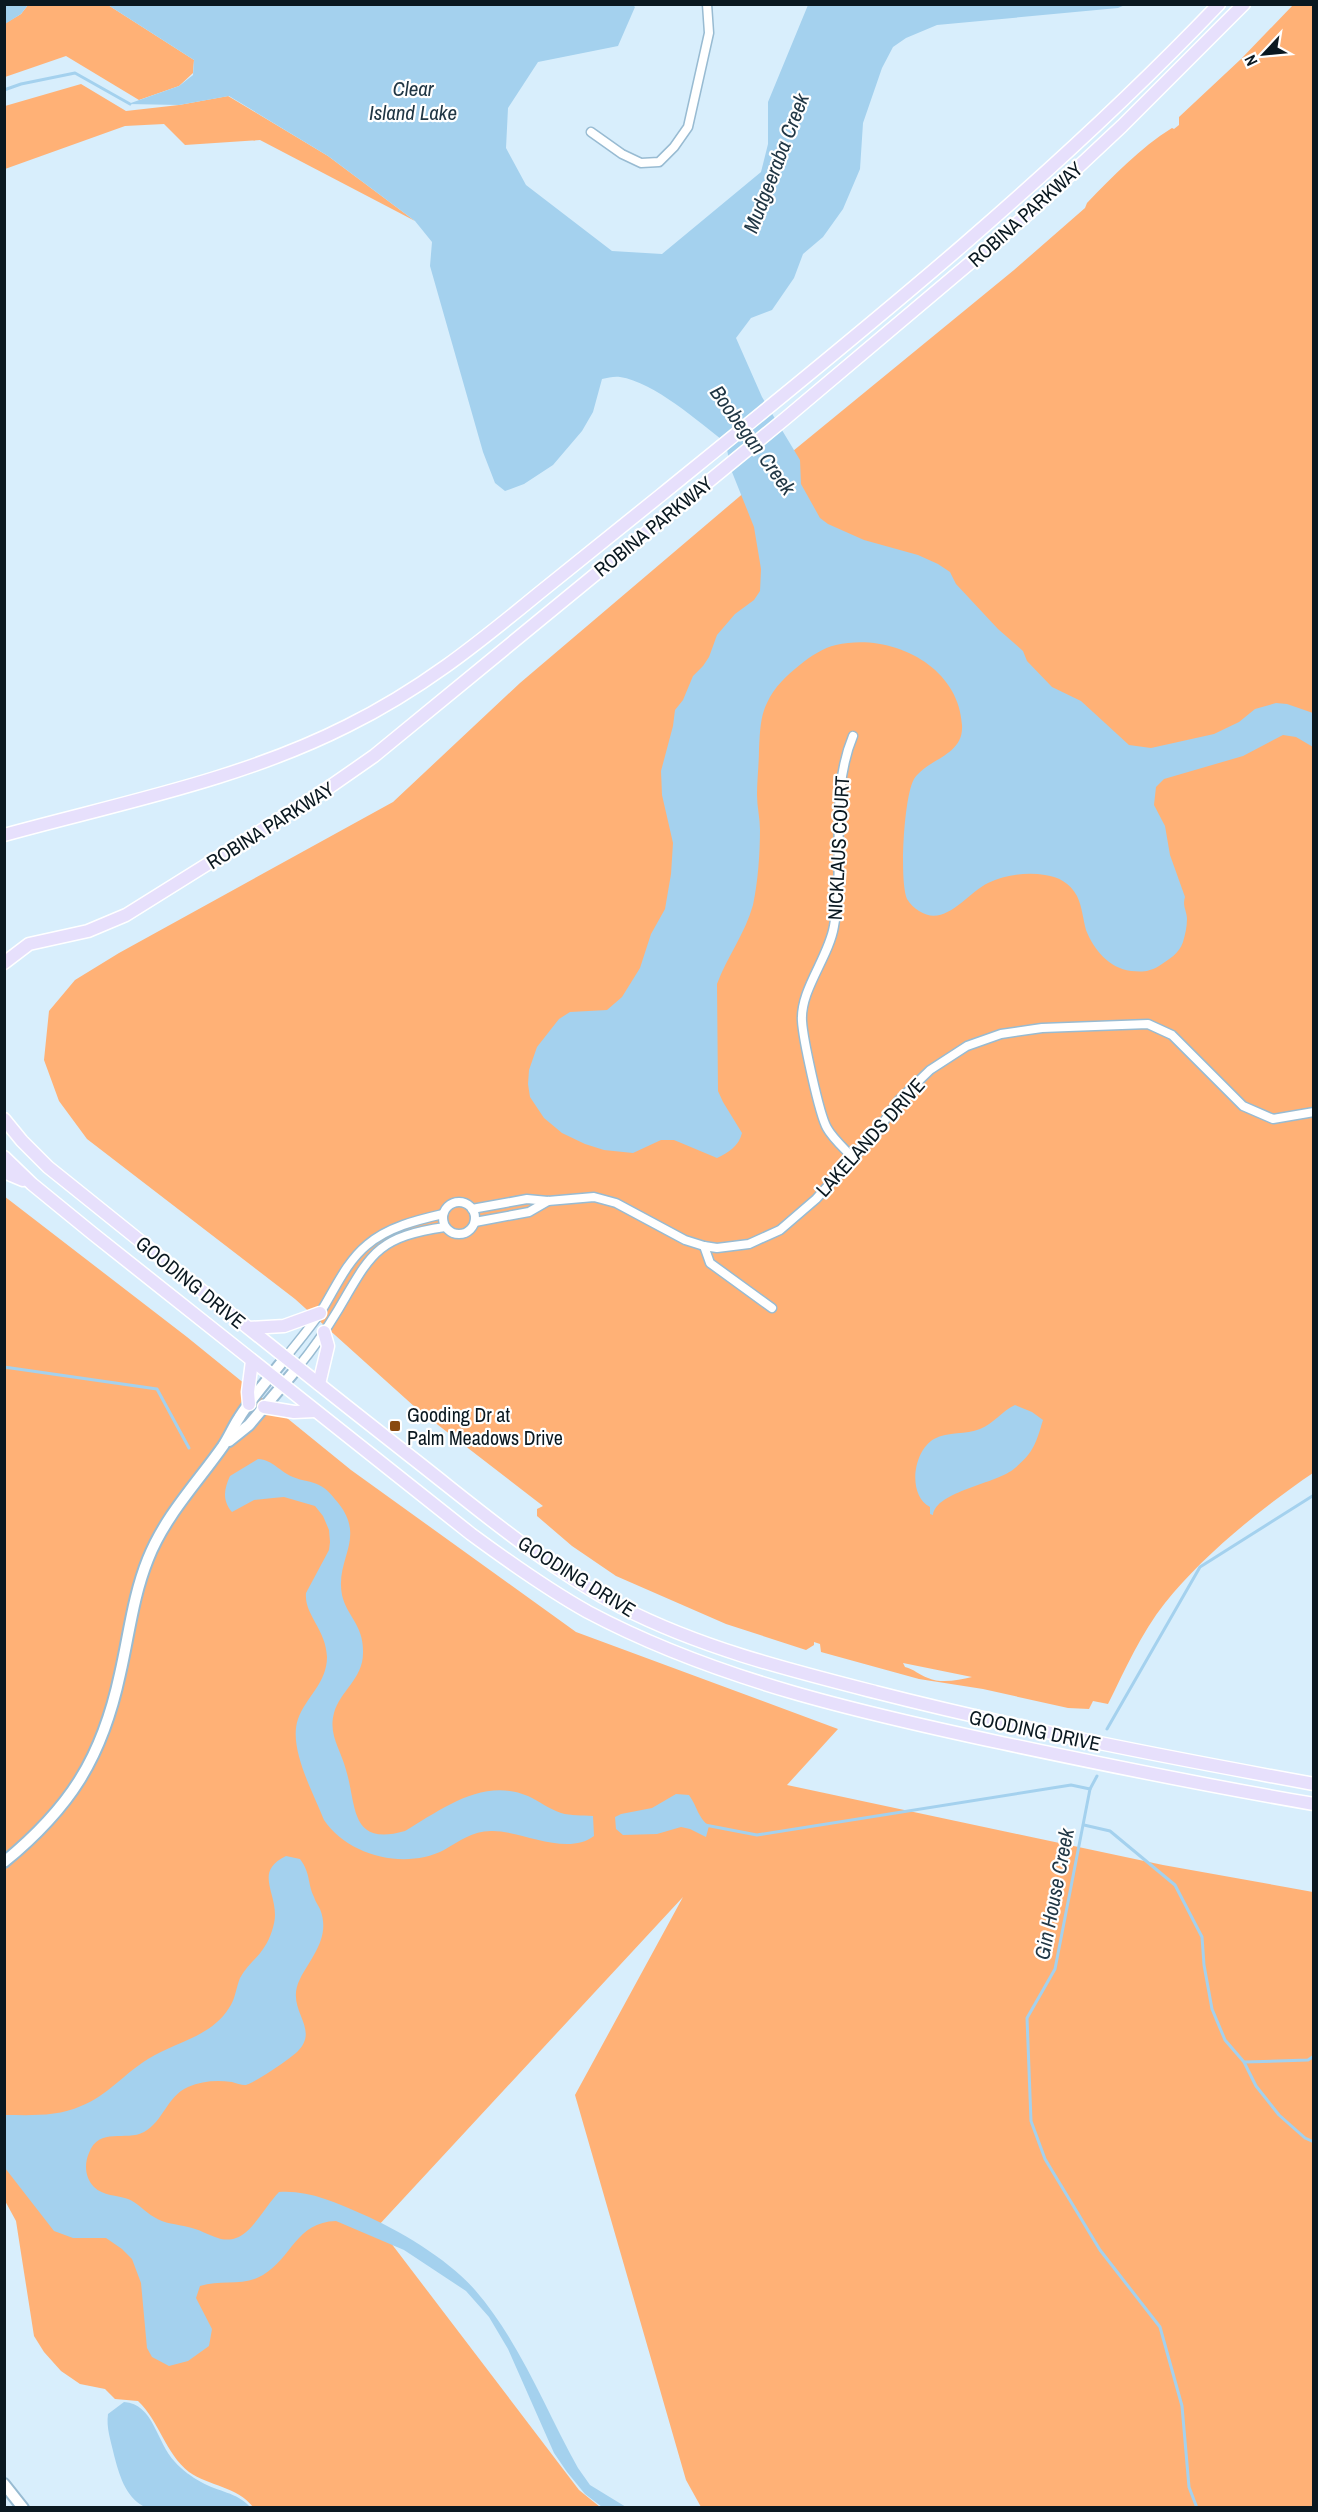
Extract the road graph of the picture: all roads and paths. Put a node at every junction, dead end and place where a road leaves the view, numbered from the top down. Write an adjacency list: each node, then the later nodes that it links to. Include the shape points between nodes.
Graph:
1 (708, 4): 4 (street, via 709,33 688,128 674,147 659,162 641,163)
2 (1219, 4): 6 (main road, ROBINA PARKWAY, via 1025,189 778,400 481,643 432,677 380,709 313,742 225,775)
3 (1244, 4): 7 (main road, ROBINA PARKWAY, via 1028,214 786,418 348,775 126,915 88,931 29,944)
4 (591, 132)
5 (853, 736): 11 (street, NICKLAUS COURT, via 840,780 834,927 809,987 802,1019 826,1127)
6 (4, 835)
7 (4, 963)
8 (1314, 1112): 11 (street, LAKELANDS DRIVE, via 1273,1119 1243,1106 1172,1035 1148,1024 1041,1028 1001,1034 967,1046 930,1070 898,1101)
9 (4, 1119): 22 (main road, GOODING DRIVE, via 48,1167)
10 (4, 1157): 13 (main road, GOODING DRIVE)
11 (854, 1159): 19 (street, LAKELANDS DRIVE, via 780,1230 749,1244)
12 (4, 1172): 13 (main road)
13 (32, 1184): 25 (main road, GOODING DRIVE)
14 (548, 1201): 15 (street, via 527,1199); 17 (street, via 529,1212); 19 (street, LAKELANDS DRIVE, via 594,1197 616,1203)
15 (472, 1209): 16 (street, via 464,1203 454,1203); 17 (street)
16 (443, 1214): 18 (street); 21 (street, via 390,1231 366,1245 346,1269)
17 (475, 1222): 18 (street, via 462,1234)
18 (445, 1227): 23 (street, via 415,1231 370,1257)
19 (704, 1246): 20 (street, via 710,1263)
20 (772, 1308)
21 (320, 1313): 22 (main road, via 284,1326); 24 (street)
22 (249, 1328): 24 (main road, GOODING DRIVE)
23 (324, 1332): 26 (street); 28 (main road, via 328,1346)
24 (286, 1357): 26 (main road, GOODING DRIVE); 27 (street)
25 (252, 1361): 27 (main road, GOODING DRIVE); 30 (main road)
26 (298, 1367): 28 (main road, GOODING DRIVE); 29 (street)
27 (271, 1376): 29 (main road, GOODING DRIVE); 30 (street)
28 (319, 1384): 34 (main road, GOODING DRIVE, via 554,1567 621,1606 690,1638 800,1673 955,1712)
29 (283, 1385): 31 (street); 32 (main road, GOODING DRIVE)
30 (249, 1404): 33 (street)
31 (264, 1407): 32 (main road); 33 (street, via 249,1425)
32 (315, 1411): 35 (main road, GOODING DRIVE, via 529,1577 588,1612 670,1650 799,1693 942,1730)
33 (224, 1444): 36 (street, via 183,1497 148,1558 136,1594 111,1713 83,1777 54,1816)
34 (1314, 1784)
35 (1314, 1804)
36 (4, 1862)
37 (4, 2484): 38 (street)
38 (23, 2508)

